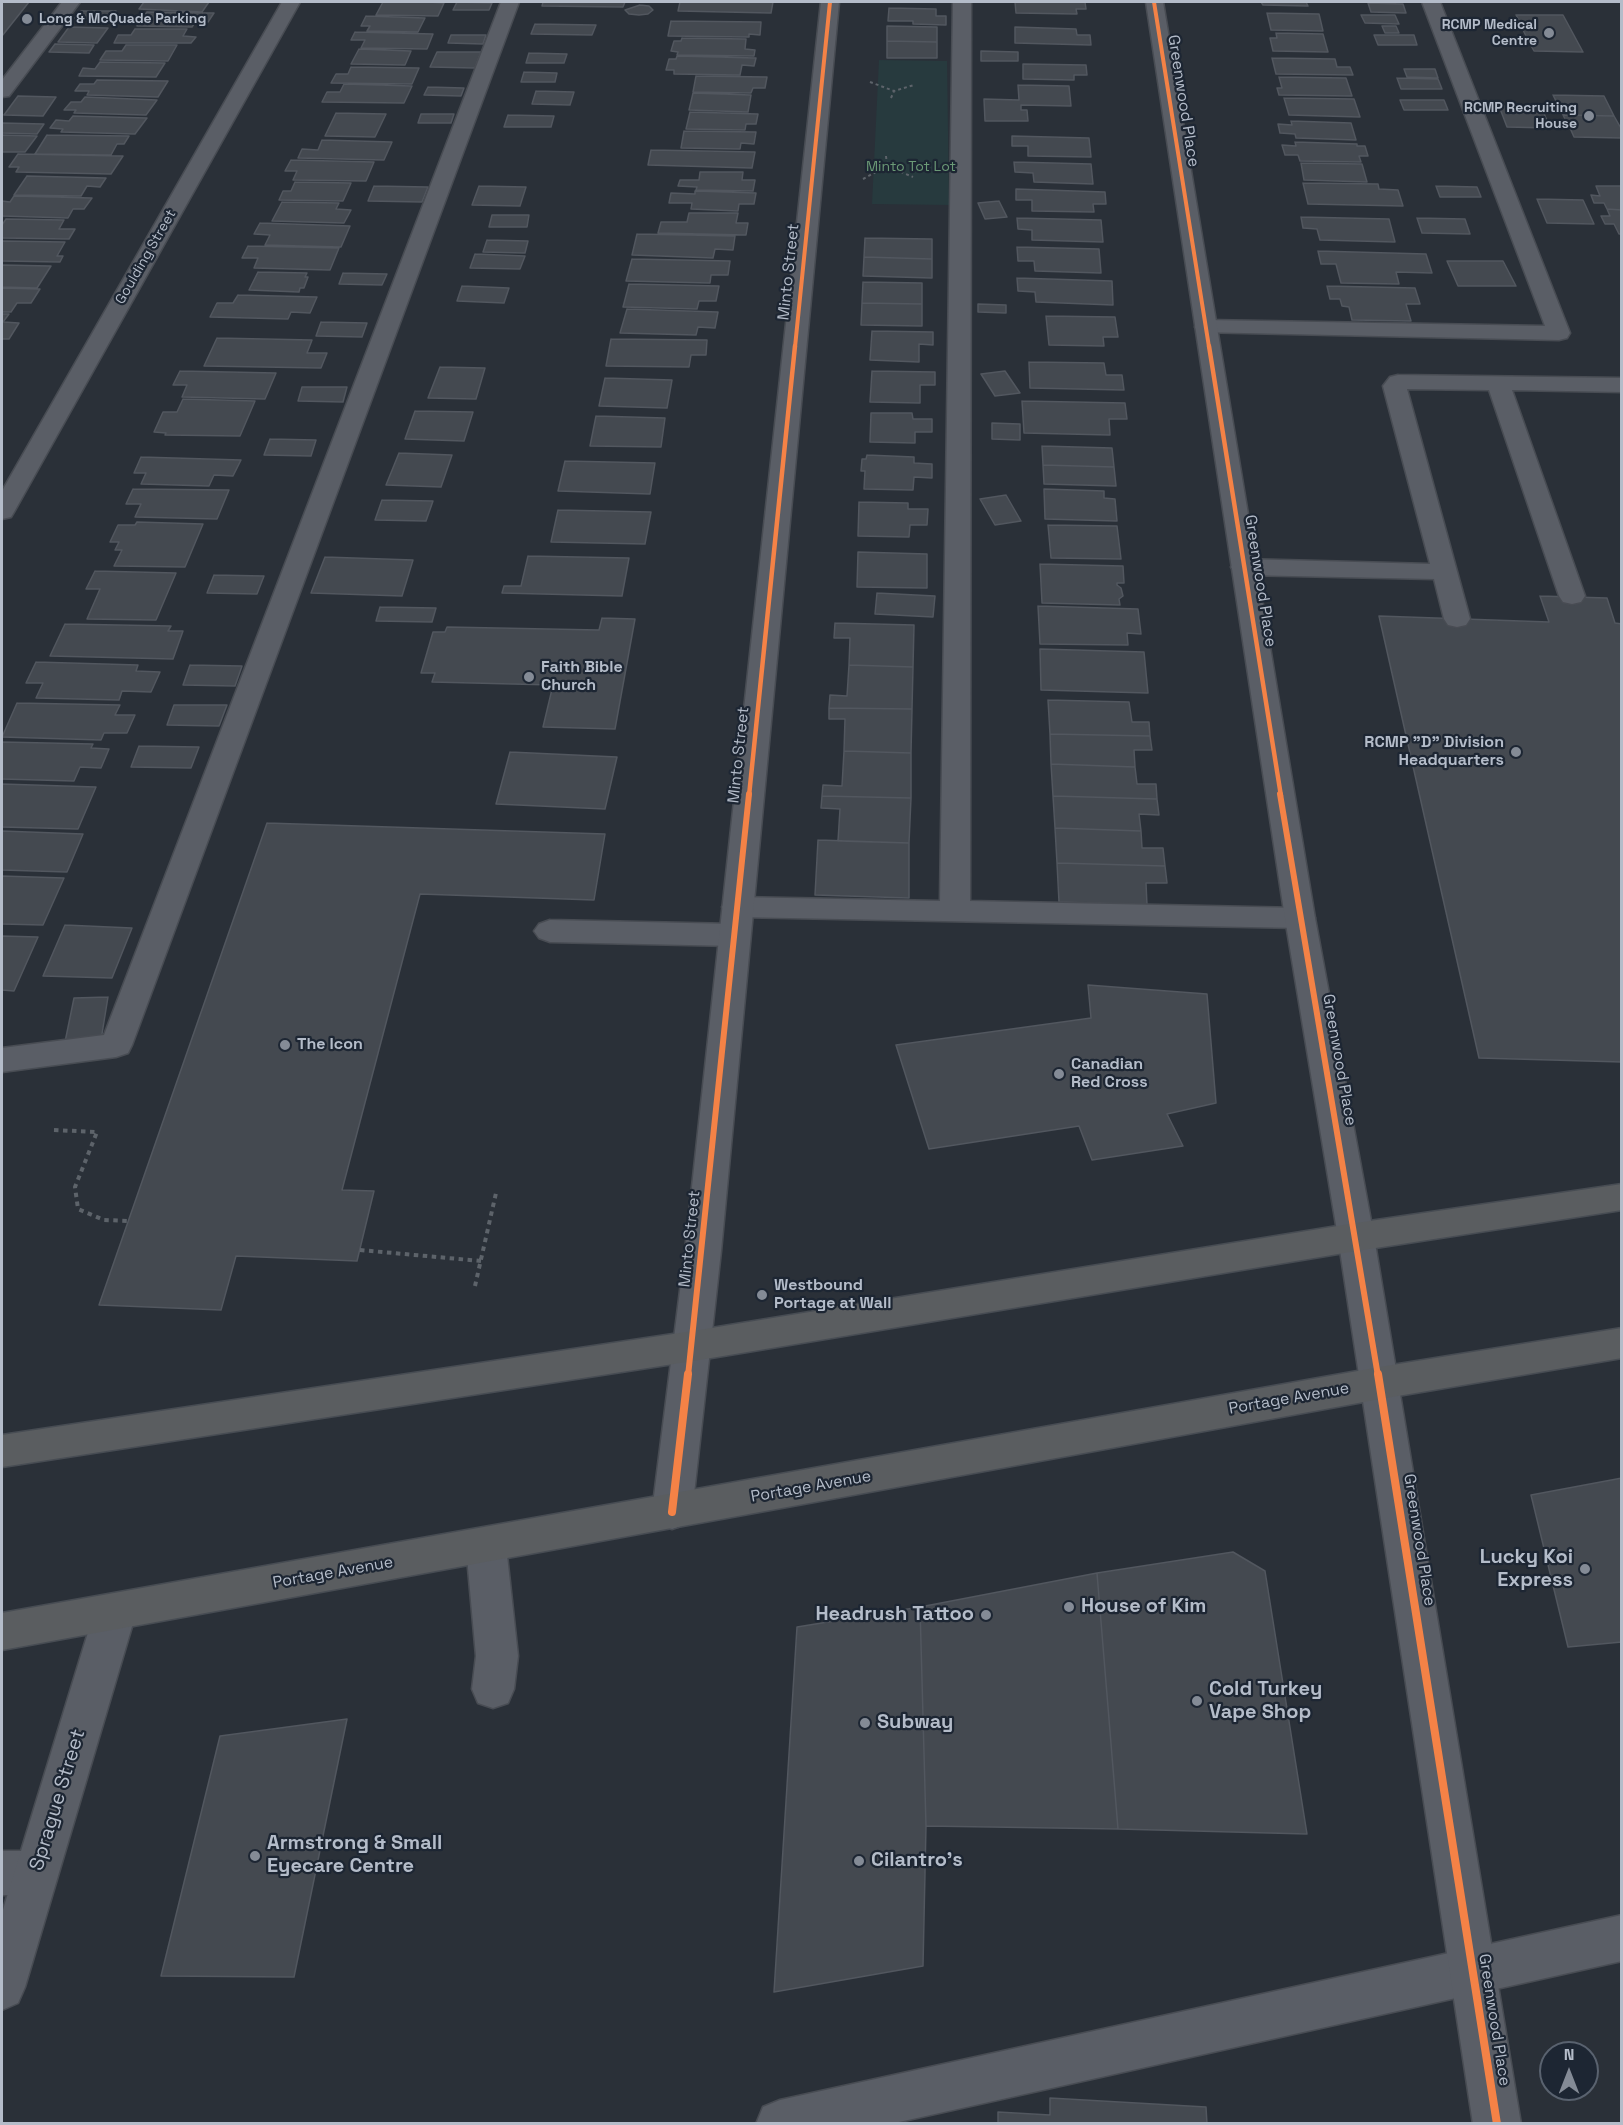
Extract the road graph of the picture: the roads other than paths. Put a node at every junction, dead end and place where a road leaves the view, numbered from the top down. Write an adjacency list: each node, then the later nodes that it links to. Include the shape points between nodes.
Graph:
1 (71, 2): 8 (street)
2 (291, 2): 12 (street, Goulding Street)
3 (510, 2): 21 (street, via 116,1045)
4 (830, 2): 19 (street, Minto Street)
5 (962, 2): 17 (street)
6 (1154, 2): 9 (street, Greenwood Place)
7 (1431, 2): 9 (street, via 1558,333)
8 (2, 92)
9 (1206, 327): 13 (street, Greenwood Place)
10 (1498, 382): 11 (street); 14 (street, via 1405,381 1395,386); 15 (street)
11 (1622, 385)
12 (2, 512)
13 (1244, 567): 14 (street); 18 (street, Greenwood Place)
14 (1443, 572): 16 (street)
15 (1572, 596)
16 (1457, 619)
17 (956, 911): 18 (street); 19 (street)
18 (1300, 918): 23 (street, Greenwood Place)
19 (736, 921): 20 (street); 25 (street, Minto Street)
20 (549, 931)
21 (2, 1060)
22 (1622, 1197): 23 (highway)
23 (1356, 1237): 25 (highway); 26 (street, Greenwood Place)
24 (1622, 1343): 26 (highway, Portage Avenue)
25 (693, 1346): 27 (highway); 28 (street, Minto Street)
26 (1380, 1383): 28 (highway, Portage Avenue); 35 (street, Greenwood Place)
27 (2, 1451)
28 (672, 1512): 29 (highway, Portage Avenue)
29 (486, 1546): 30 (highway, Portage Avenue); 32 (street, via 497,1656)
30 (115, 1613): 31 (highway, Portage Avenue); 33 (street, Sprague Street)
31 (2, 1632)
32 (494, 1689)
33 (19, 1873): 36 (street, Sprague Street)
34 (1622, 1938): 35 (street)
35 (1473, 1971): 37 (street); 38 (street, Greenwood Place)
36 (2, 1987)
37 (780, 2124)
38 (1497, 2124)

